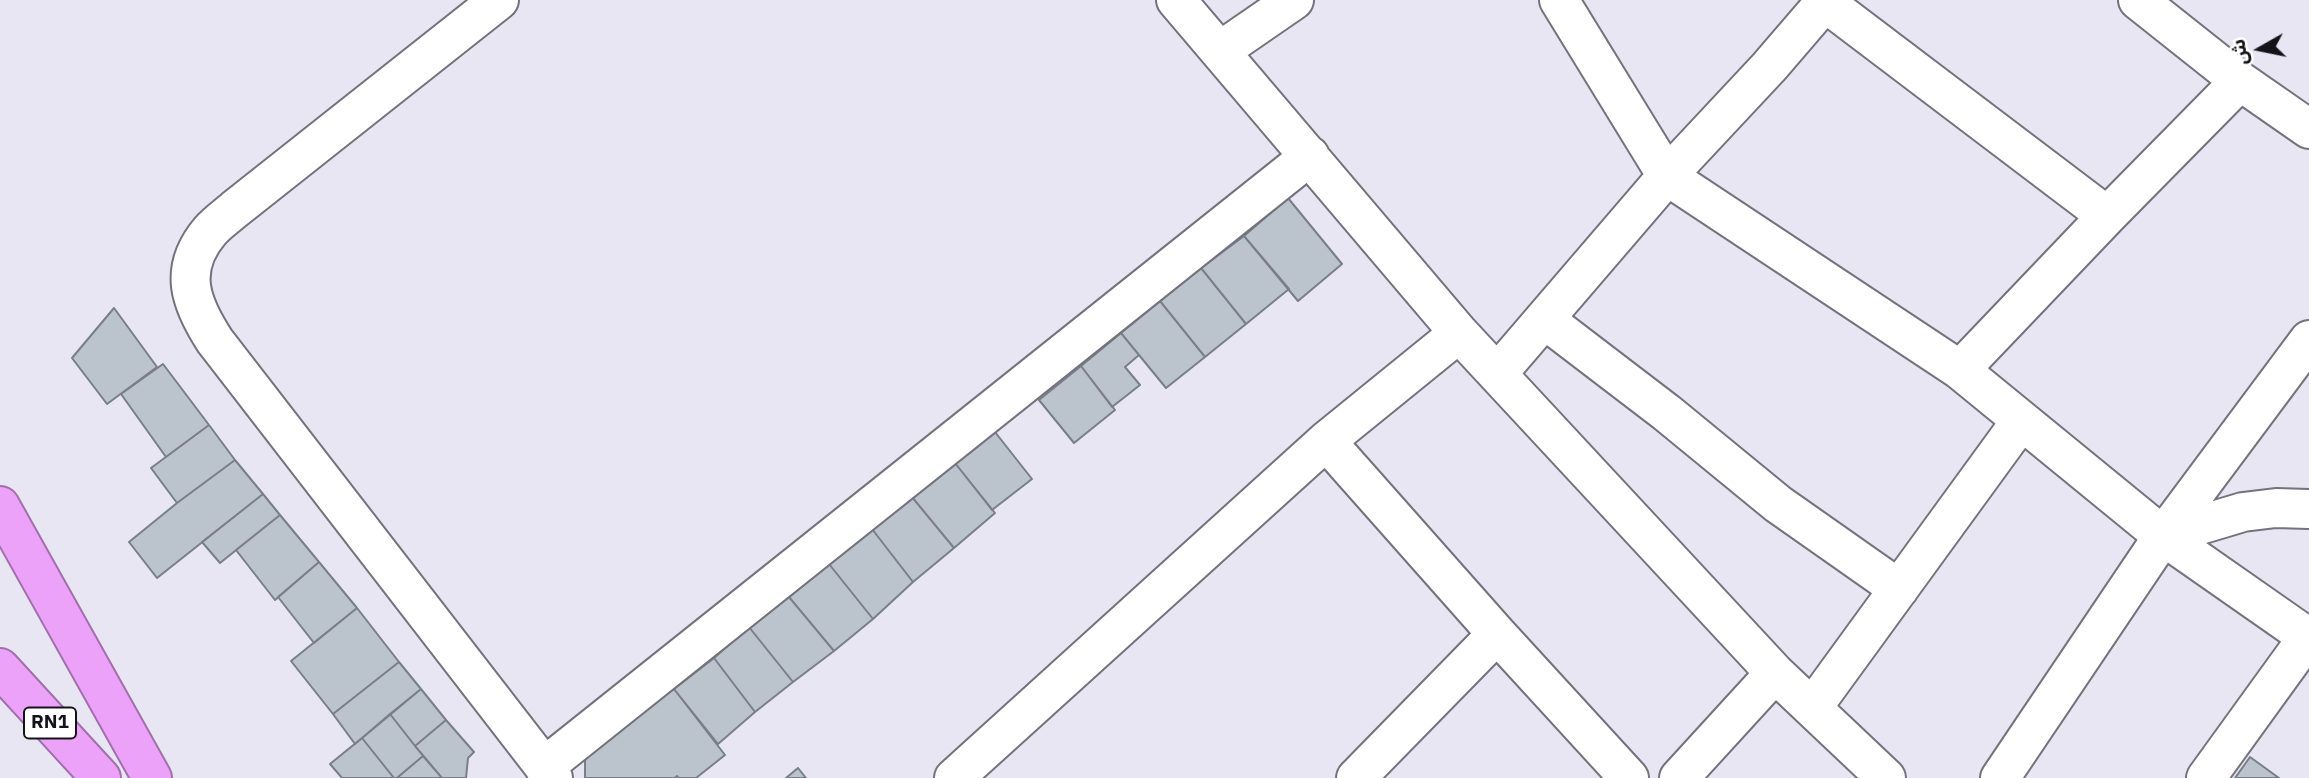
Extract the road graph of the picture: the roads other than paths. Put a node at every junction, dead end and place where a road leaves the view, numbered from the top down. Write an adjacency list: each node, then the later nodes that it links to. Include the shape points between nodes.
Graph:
1 (499, 0): 29 (street, via 210,232 193,266 190,290 215,341)
2 (1176, 0): 7 (street)
3 (1294, 0): 7 (street)
4 (1559, 0): 11 (street)
5 (2138, 0): 8 (street)
6 (1826, 1): 11 (street); 12 (street)
7 (1220, 51): 10 (street)
8 (2240, 81): 9 (street); 12 (street)
9 (2309, 129)
10 (1310, 156): 14 (street); 29 (street)
11 (1667, 176): 13 (street); 16 (street)
12 (2106, 216): 16 (street)
13 (1544, 319): 17 (street); 23 (street, via 1778,504)
14 (1459, 333): 17 (street); 19 (street)
15 (2309, 340): 22 (street)
16 (1960, 370): 18 (street)
17 (1497, 374): 27 (street)
18 (2021, 421): 22 (street); 23 (street)
19 (1326, 441): 24 (street); 32 (street)
20 (0, 506): 31 (highway)
21 (2309, 509): 22 (street, via 2243,512)
22 (2163, 536): 25 (street); 37 (street)
23 (1899, 589): 28 (street)
24 (1497, 634): 33 (street); 34 (street)
25 (2308, 638): 38 (street)
26 (0, 668): 30 (highway, RN1)
27 (1775, 673): 28 (street); 35 (street)
28 (1812, 708): 36 (street)
29 (548, 773)
30 (101, 778)
31 (152, 778)
32 (954, 778)
33 (1356, 778)
34 (1629, 778)
35 (1679, 778)
36 (1886, 778)
37 (2000, 778)
38 (2206, 778)

